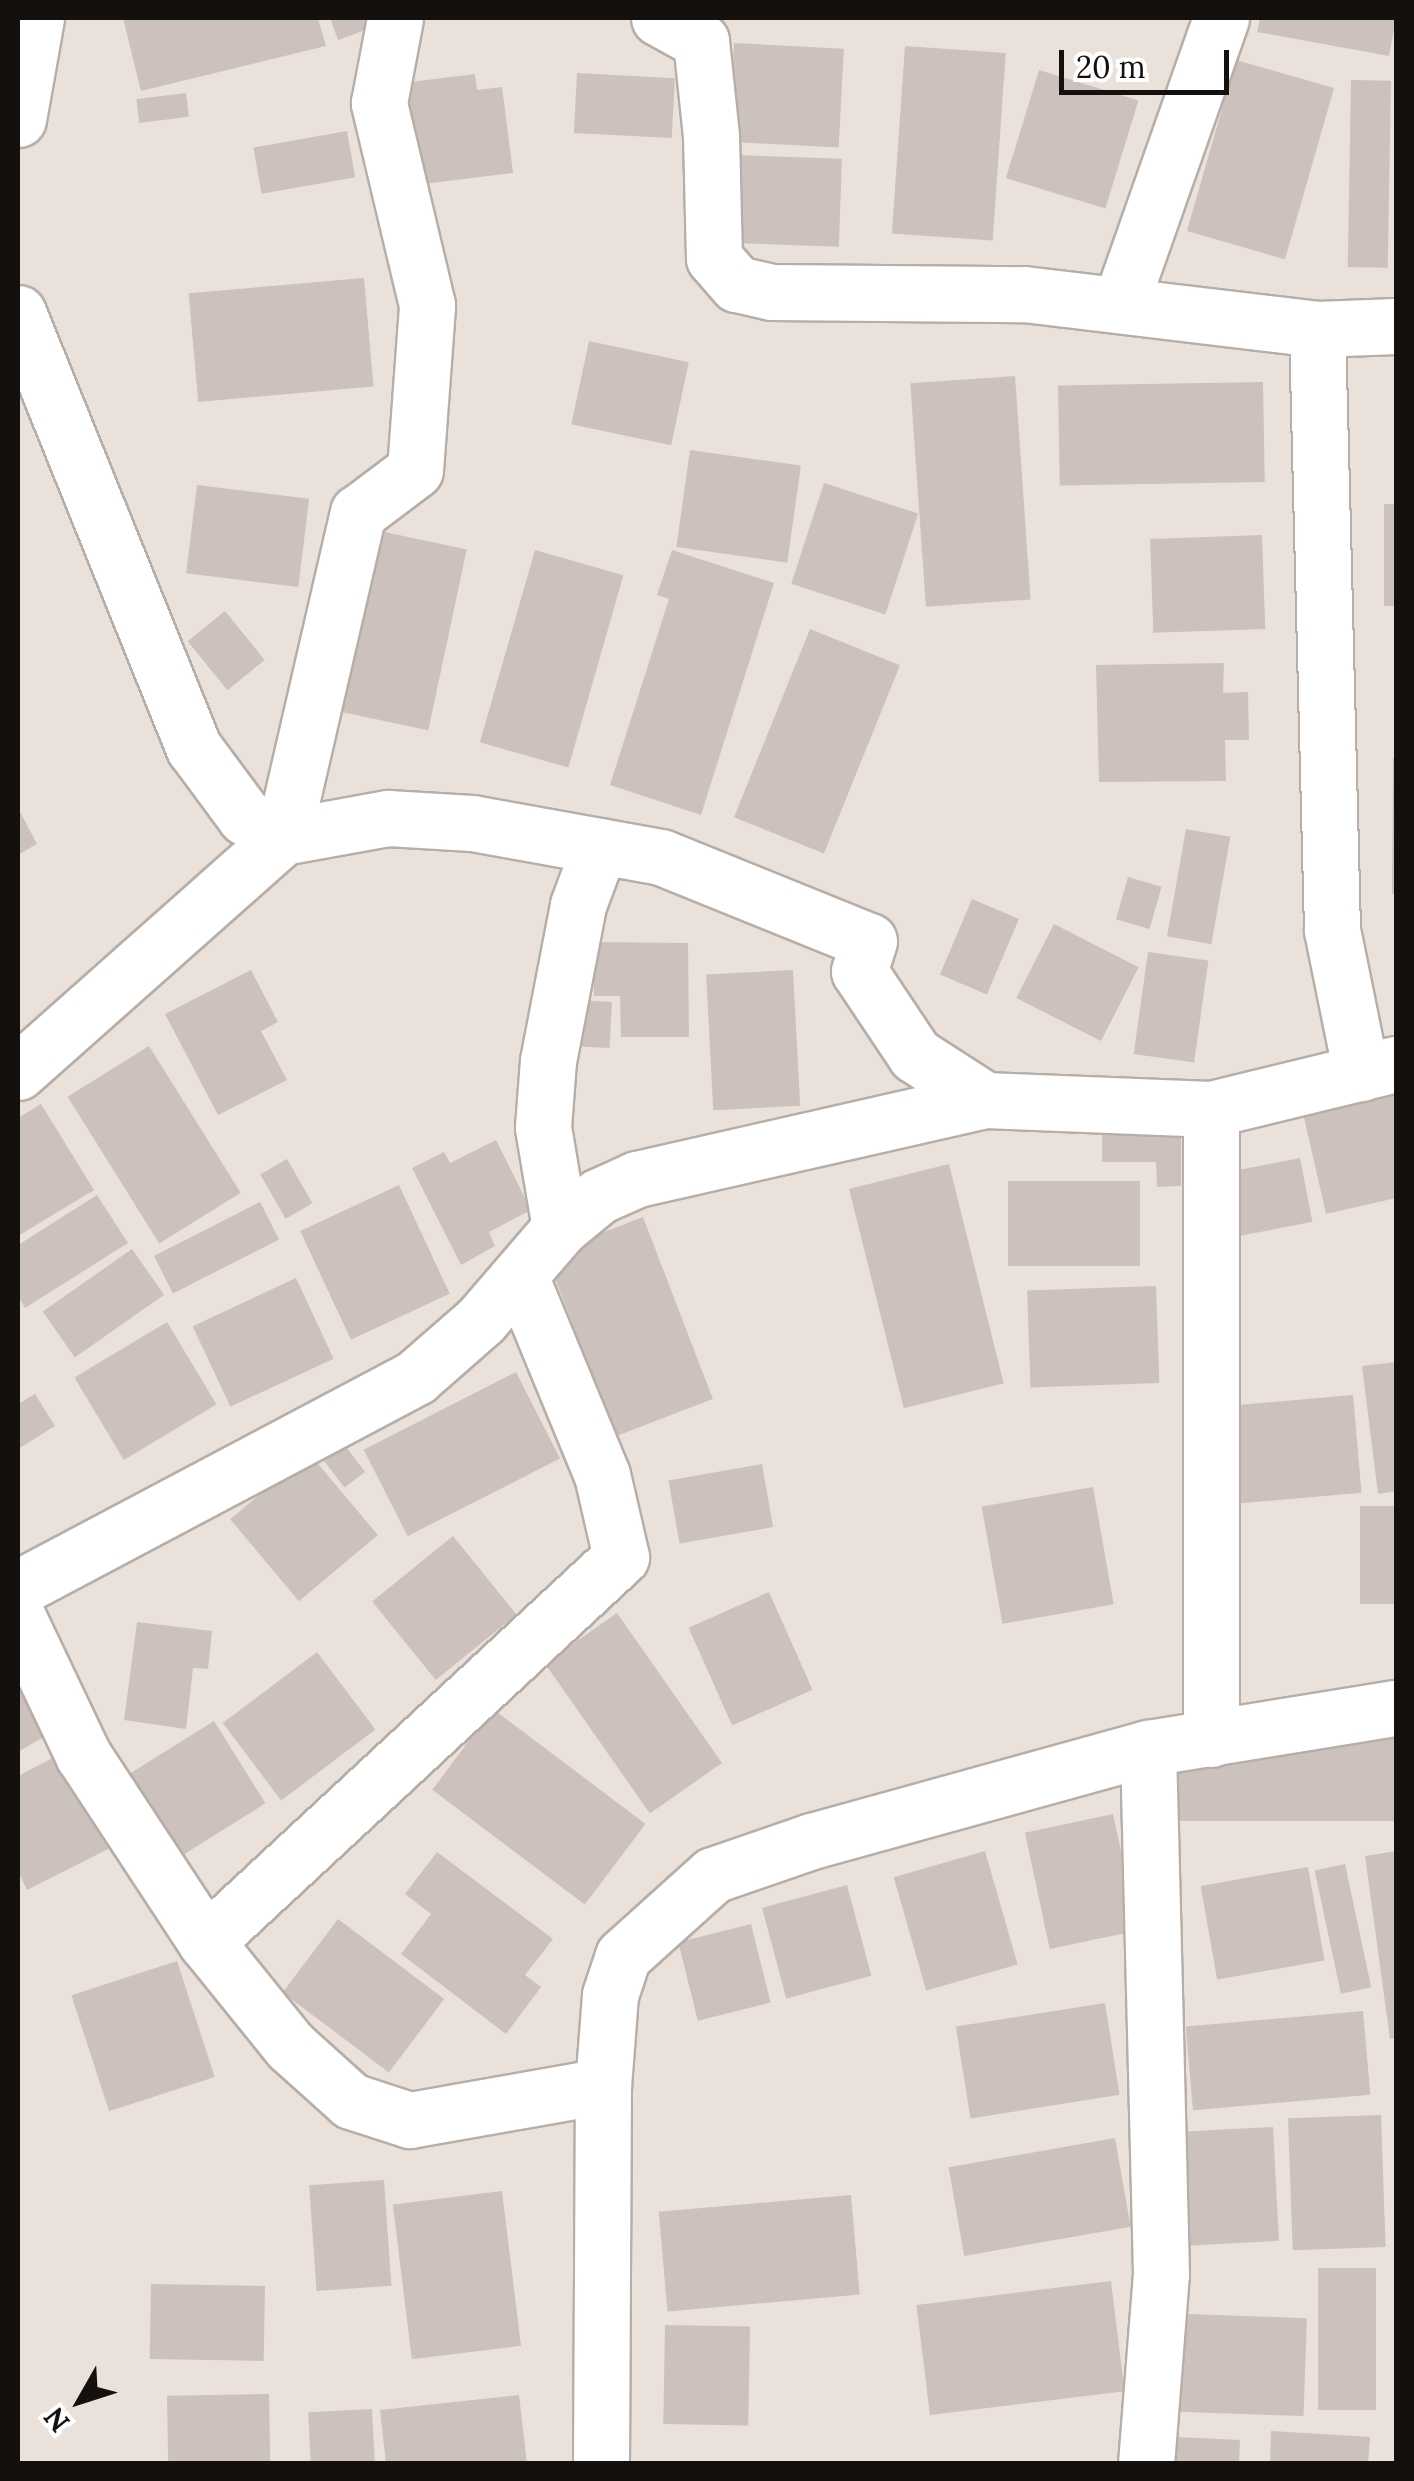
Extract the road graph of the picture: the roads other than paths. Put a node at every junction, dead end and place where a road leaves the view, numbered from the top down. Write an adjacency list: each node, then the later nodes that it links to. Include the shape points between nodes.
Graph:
1 (36, 18): 5 (street)
2 (395, 18): 11 (street, via 379,103 428,305 414,470 358,513)
3 (659, 18): 6 (street, via 701,41 712,136 714,258 737,284 770,292 1024,294)
4 (1222, 18): 6 (street)
5 (18, 120)
6 (1120, 306): 9 (street)
7 (18, 312): 10 (street)
8 (1396, 326): 9 (street)
9 (1317, 329): 13 (street, via 1332,930)
10 (41, 432): 11 (street, via 194,748 244,816)
11 (283, 837): 12 (street, via 388,818 472,823); 14 (street)
12 (600, 846): 15 (street, via 661,858 869,941 859,971 915,1056); 17 (street, via 578,905 548,1061 544,1127)
13 (1379, 1069): 16 (street)
14 (18, 1072)
15 (985, 1100): 16 (street); 17 (street, via 637,1178 599,1196)
16 (1211, 1109): 22 (street)
17 (560, 1228): 18 (street)
18 (522, 1278): 19 (street, via 416,1377); 24 (street, via 602,1475 620,1557)
19 (18, 1588)
20 (18, 1618): 24 (street, via 83,1755)
21 (1396, 1708): 22 (street)
22 (1211, 1739): 23 (street)
23 (1148, 1748): 25 (street, via 713,1875 622,1956 610,1995); 27 (street, via 1162,2272)
24 (206, 1942): 25 (street, via 290,2046 351,2101 410,2120)
25 (603, 2086): 26 (street)
26 (601, 2464)
27 (1146, 2464)

